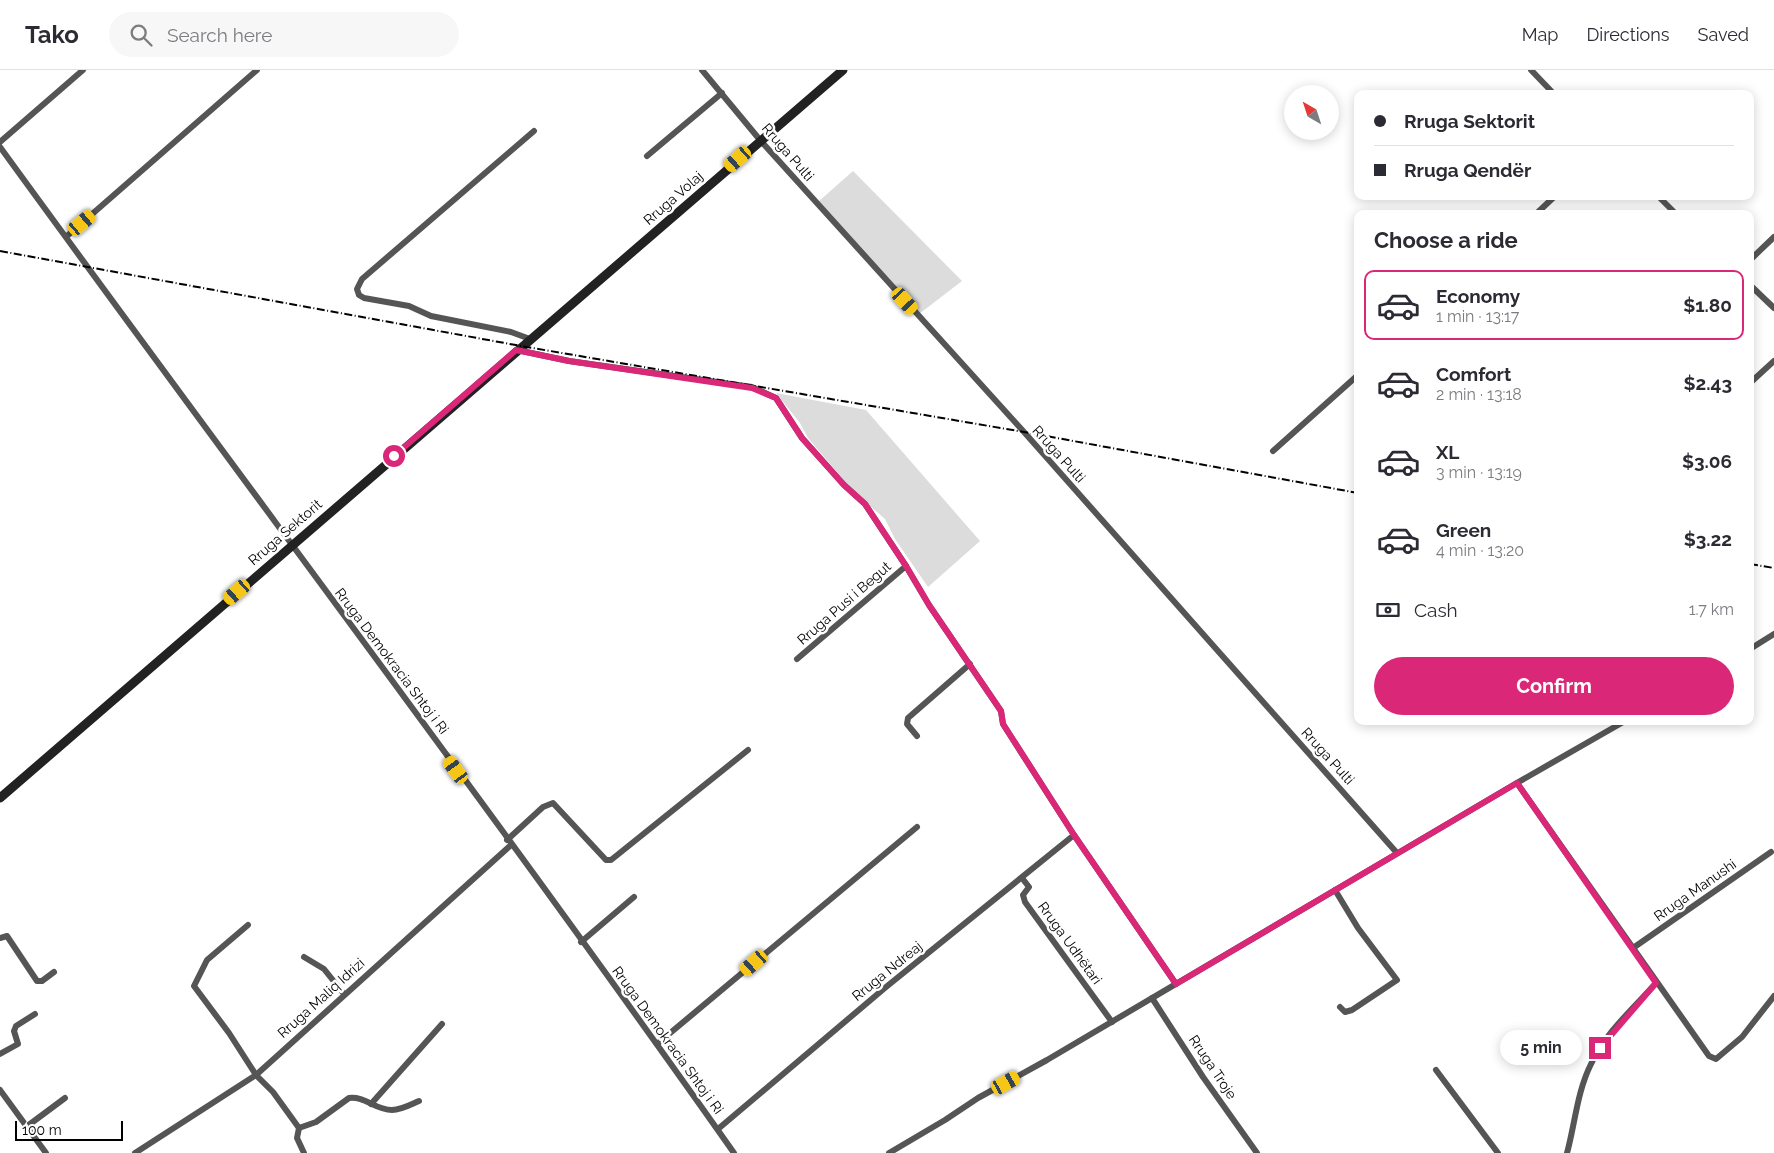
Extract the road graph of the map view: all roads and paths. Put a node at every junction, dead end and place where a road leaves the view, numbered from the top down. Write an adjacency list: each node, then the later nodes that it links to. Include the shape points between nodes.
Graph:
1 (83, 70): 10 (street)
2 (257, 70): 17 (street)
3 (702, 70): 7 (street, Rruga Pulti)
4 (843, 70): 9 (street, Rruga Volaj)
5 (1531, 70): 6 (street)
6 (1550, 90)
7 (722, 93): 9 (street, Rruga Pulti); 12 (street)
8 (534, 132): 22 (street, via 362,279 357,289 364,298 409,306 431,316)
9 (760, 140): 22 (street, Rruga Volaj); 43 (street, Rruga Pulti)
10 (0, 142)
11 (0, 147): 17 (street, Rruga Demokracia Shtoj i Ri, via 32,194)
12 (647, 156)
13 (1551, 200): 15 (street)
14 (1662, 200): 16 (street)
15 (1540, 210)
16 (1672, 210)
17 (67, 236): 28 (street, Rruga Demokracia Shtoj i Ri)
18 (1774, 238): 19 (street)
19 (1754, 256)
20 (1754, 289): 21 (street)
21 (1774, 308)
22 (530, 339): 23 (street, Rruga Volaj)
23 (519, 348): 28 (street, Rruga Sektorit); 29 (street, Rruga Pusi i Begut, via 569,361 752,388 776,398 802,438 865,504)
24 (1774, 362): 26 (street)
25 (1354, 379): 27 (street)
26 (1754, 379)
27 (1273, 451)
28 (291, 545): 38 (street, Rruga Sektorit); 41 (street, Rruga Demokracia Shtoj i Ri)
29 (906, 566): 32 (street, Rruga Pusi i Begut); 33 (street, Rruga Pusi i Begut)
30 (1774, 634): 31 (street)
31 (1754, 646)
32 (797, 659)
33 (970, 664): 35 (street, via 908,718 907,724); 40 (street, Rruga Pusi i Begut, via 1001,711 1003,724)
34 (1618, 725): 37 (street)
35 (916, 736)
36 (748, 750): 41 (street, via 611,860 606,860 553,803 543,807)
37 (1517, 783): 43 (street); 50 (street)
38 (0, 798)
39 (917, 827): 62 (street)
40 (1074, 835): 44 (street, Rruga Ndreaj); 54 (street, Rruga Pusi i Begut)
41 (509, 842): 49 (street, Rruga Demokracia Shtoj i Ri); 55 (street, Rruga Maliq Idrizi)
42 (1771, 852): 50 (street, Rruga Manushi)
43 (1397, 853): 45 (street)
44 (1022, 878): 60 (street, Rruga Udhëtari, via 1028,887 1023,899); 72 (street, Rruga Ndreaj, via 886,987)
45 (1335, 890): 54 (street); 58 (street, via 1358,928 1397,980 1352,1010 1346,1012)
46 (634, 897): 49 (street)
47 (248, 925): 65 (street, via 206,960 194,986)
48 (0, 938): 52 (street, via 7,936 37,981)
49 (581, 942): 62 (street, Rruga Demokracia Shtoj i Ri)
50 (1633, 948): 53 (street)
51 (304, 957): 55 (street, via 324,969)
52 (54, 972)
53 (1656, 983): 56 (street, via 1706,1052 1716,1059 1742,1037); 81 (street, via 1610,1034 1590,1064)
54 (1176, 984): 57 (street)
55 (344, 994): 65 (street, Rruga Maliq Idrizi)
56 (1774, 996)
57 (1152, 998): 60 (street); 73 (street, Rruga Troje)
58 (1340, 1007)
59 (35, 1014): 63 (street, via 16,1026 14,1031 18,1044)
60 (1112, 1022): 78 (street, via 978,1098)
61 (442, 1024): 69 (street)
62 (657, 1044): 72 (street, Rruga Demokracia Shtoj i Ri)
63 (0, 1054)
64 (1436, 1070): 80 (street)
65 (256, 1075): 71 (street); 75 (street, Rruga Maliq Idrizi)
66 (0, 1090): 70 (street)
67 (65, 1098): 70 (street)
68 (419, 1101): 69 (street, via 391,1110)
69 (371, 1104): 71 (street, via 349,1098 316,1122)
70 (26, 1127): 74 (street)
71 (299, 1128): 76 (street, via 297,1138)
72 (718, 1130): 77 (street, Rruga Demokracia Shtoj i Ri)
73 (1255, 1151): 79 (street, Rruga Troje)
74 (46, 1153)
75 (135, 1153)
76 (304, 1153)
77 (734, 1153)
78 (890, 1153)
79 (1247, 1153)
80 (1498, 1153)
81 (1567, 1153)

